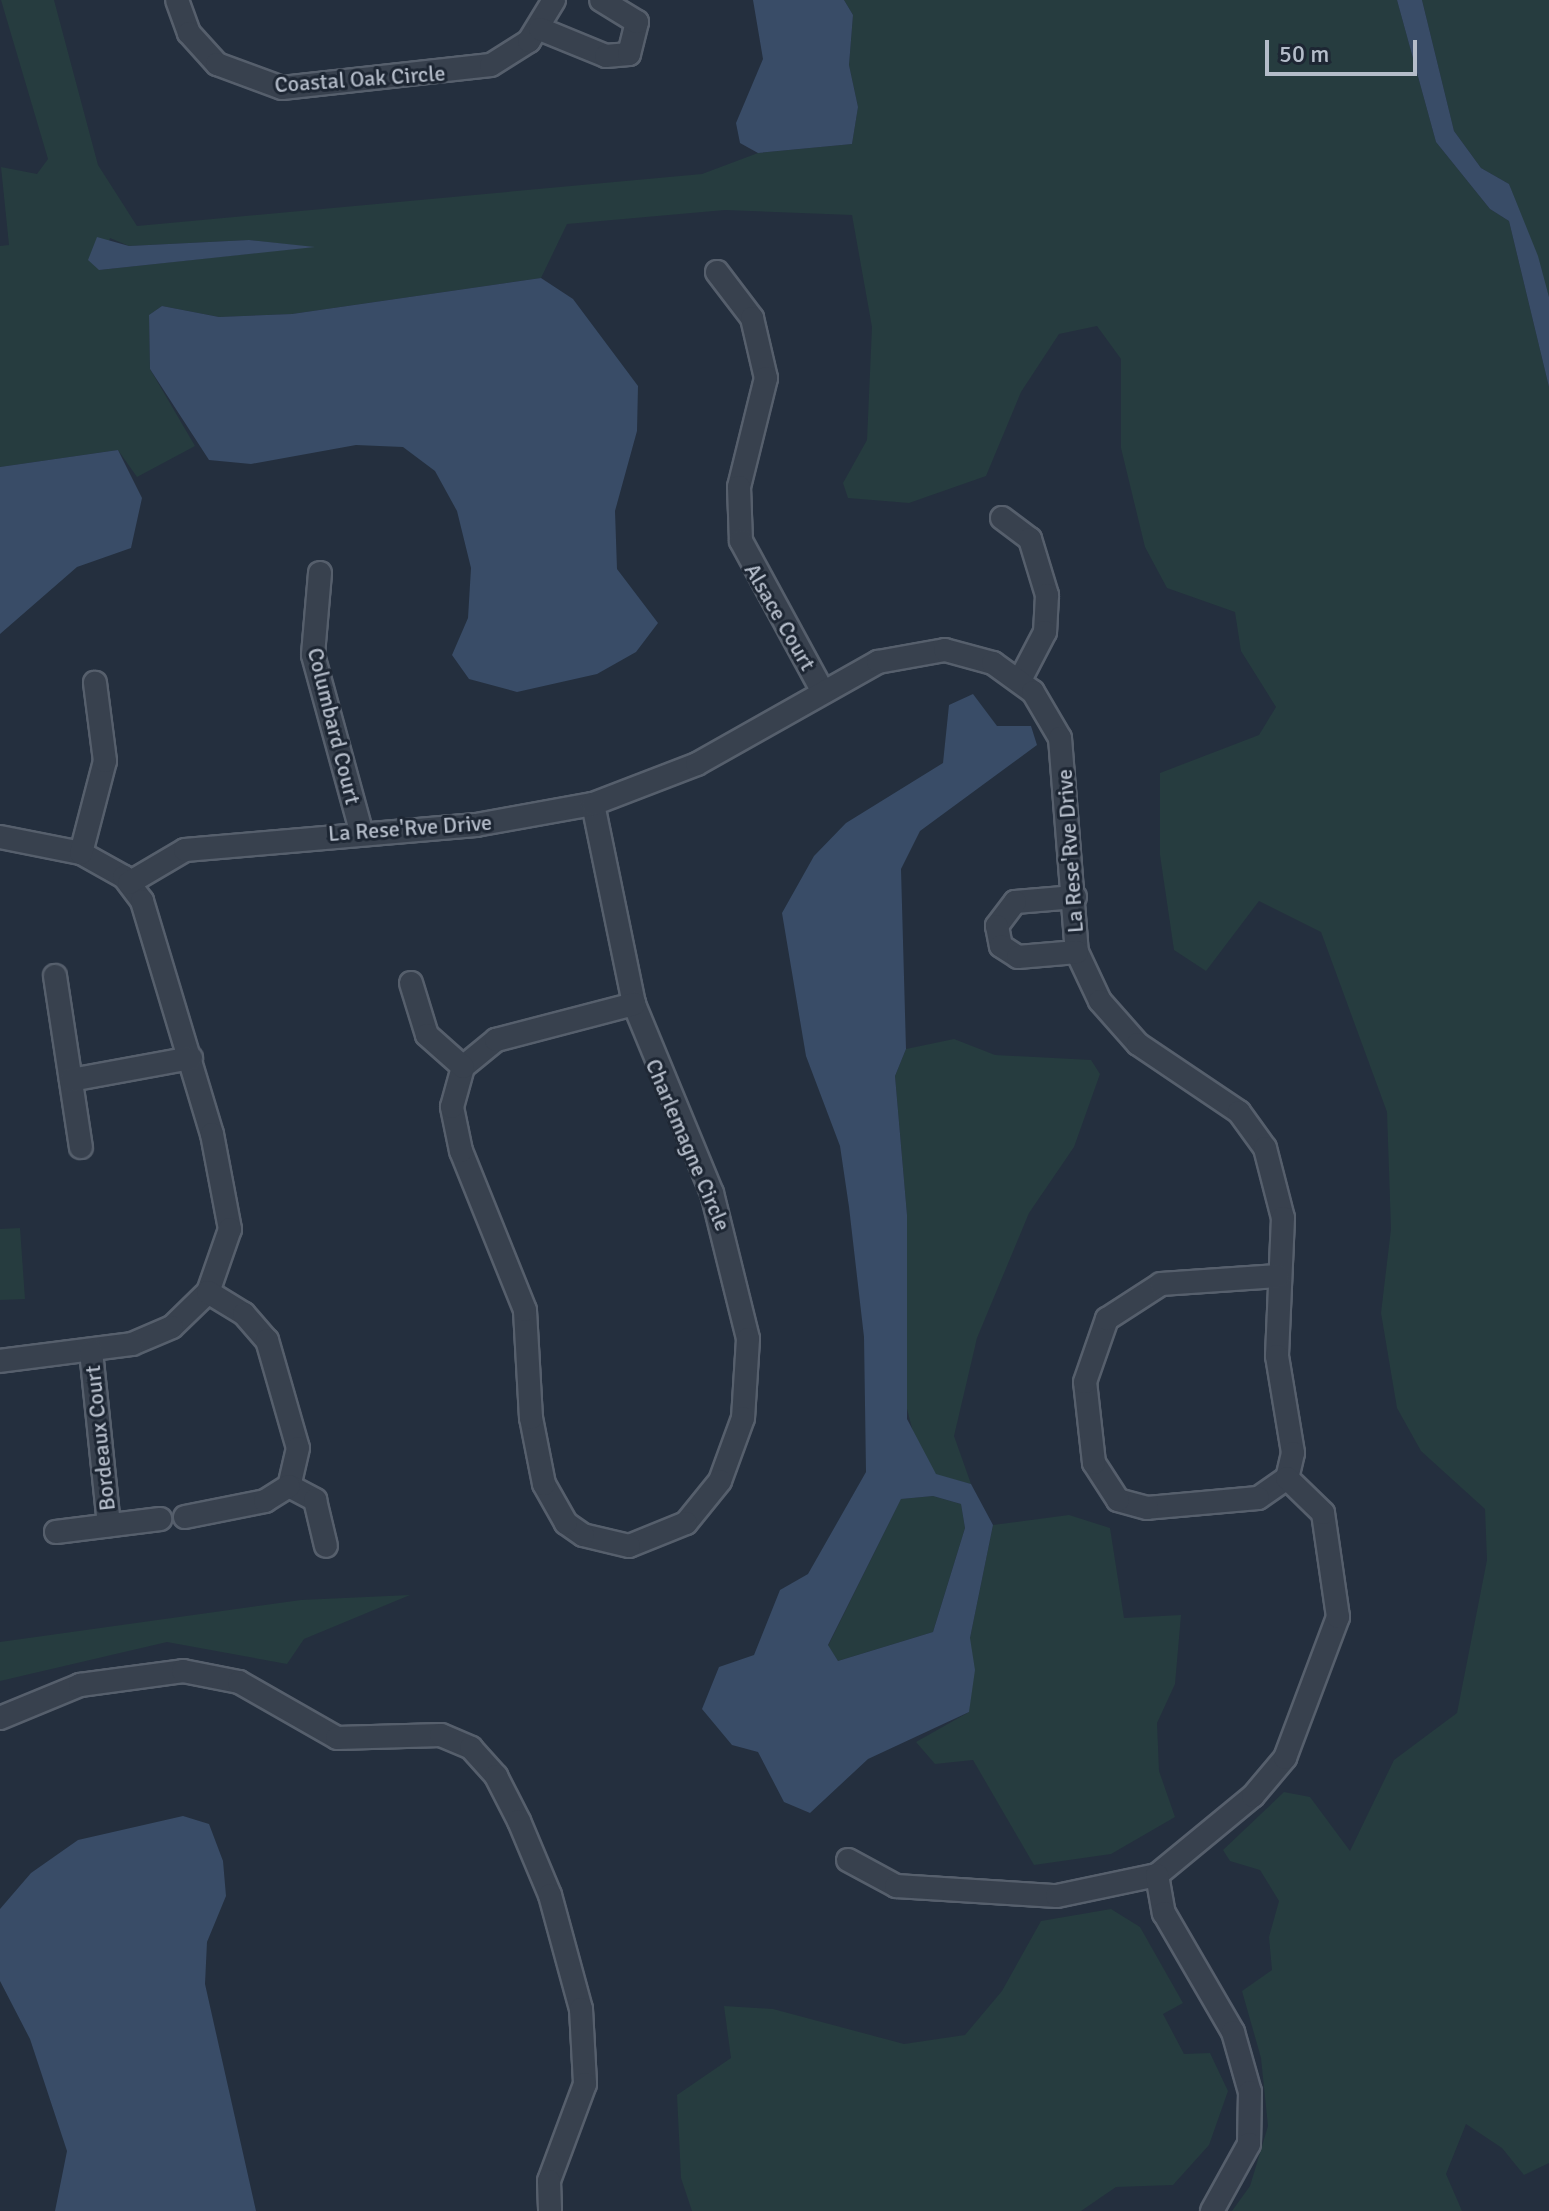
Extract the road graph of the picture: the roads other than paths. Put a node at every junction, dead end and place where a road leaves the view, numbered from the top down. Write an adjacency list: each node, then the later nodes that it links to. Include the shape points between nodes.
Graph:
1 (177, 0): 4 (street, Coastal Oak Circle, via 189,33 217,64 282,88 469,71 511,55)
2 (554, 0): 4 (street, Coastal Oak Circle)
3 (601, 0): 4 (street, via 637,22 629,54 606,56)
4 (540, 29)
5 (717, 272): 10 (street, Alsace Court, via 752,318 766,378 739,487 741,541)
6 (1002, 518): 8 (street, via 1030,539 1047,595 1045,632)
7 (320, 573): 12 (street, Columbard Court, via 313,655)
8 (1020, 680): 10 (street, La Rese'Rve Drive, via 968,654 920,651 878,662); 16 (street, La Rese'Rve Drive, via 1060,738)
9 (95, 683): 14 (street, via 105,761)
10 (823, 692): 11 (street, La Rese'Rve Drive, via 685,770)
11 (593, 804): 12 (street, La Rese'Rve Drive, via 476,825); 20 (street, Charlemagne Circle)
12 (361, 831): 15 (street, La Rese'Rve Drive, via 185,850)
13 (0, 837): 14 (street)
14 (81, 853): 15 (street)
15 (129, 883): 21 (street, via 151,922)
16 (1075, 897): 17 (street, La Rese'Rve Drive); 17 (street, via 1015,902 997,926 1001,946 1018,957)
17 (1077, 952): 25 (street, La Rese'Rve Drive, via 1118,1026 1222,1097 1259,1137 1283,1218)
18 (55, 976): 23 (street)
19 (411, 983): 22 (street, via 427,1035)
20 (634, 1004): 22 (street, via 527,1028 487,1045); 22 (street, Charlemagne Circle, via 712,1193 748,1339 743,1418 720,1481 686,1523 650,1542 607,1544 583,1535 566,1523 544,1484 531,1418 525,1310 454,1132 452,1107)
21 (191, 1058): 23 (street); 26 (street, via 229,1201 227,1249)
22 (463, 1067)
23 (71, 1080): 24 (street)
24 (81, 1147)
25 (1278, 1276): 29 (street, La Rese'Rve Drive, via 1277,1356 1293,1453); 29 (street, via 1186,1279 1146,1290 1096,1336 1085,1382 1094,1463 1118,1500 1147,1508 1258,1498)
26 (208, 1292): 27 (street, via 153,1337); 30 (street, via 257,1326 274,1355 298,1448)
27 (91, 1351): 28 (street); 33 (street, Bordeaux Court)
28 (0, 1361)
29 (1287, 1478): 38 (street, via 1323,1513 1335,1635 1276,1774)
30 (289, 1486): 31 (street, via 265,1501); 35 (street, via 315,1500)
31 (185, 1517)
32 (160, 1519): 33 (street, Bordeaux Court)
33 (109, 1525): 34 (street, Bordeaux Court)
34 (56, 1532)
35 (326, 1546)
36 (0, 1718): 39 (street, via 80,1685 183,1671 239,1682 337,1738 441,1735 471,1748 496,1776 519,1821 550,1895 581,2009 585,2084 549,2181)
37 (848, 1860): 38 (street, via 896,1886 997,1897 1057,1896)
38 (1157, 1875): 40 (street, via 1164,1913 1233,2032 1250,2092 1249,2144)
39 (550, 2211)
40 (1212, 2211)

